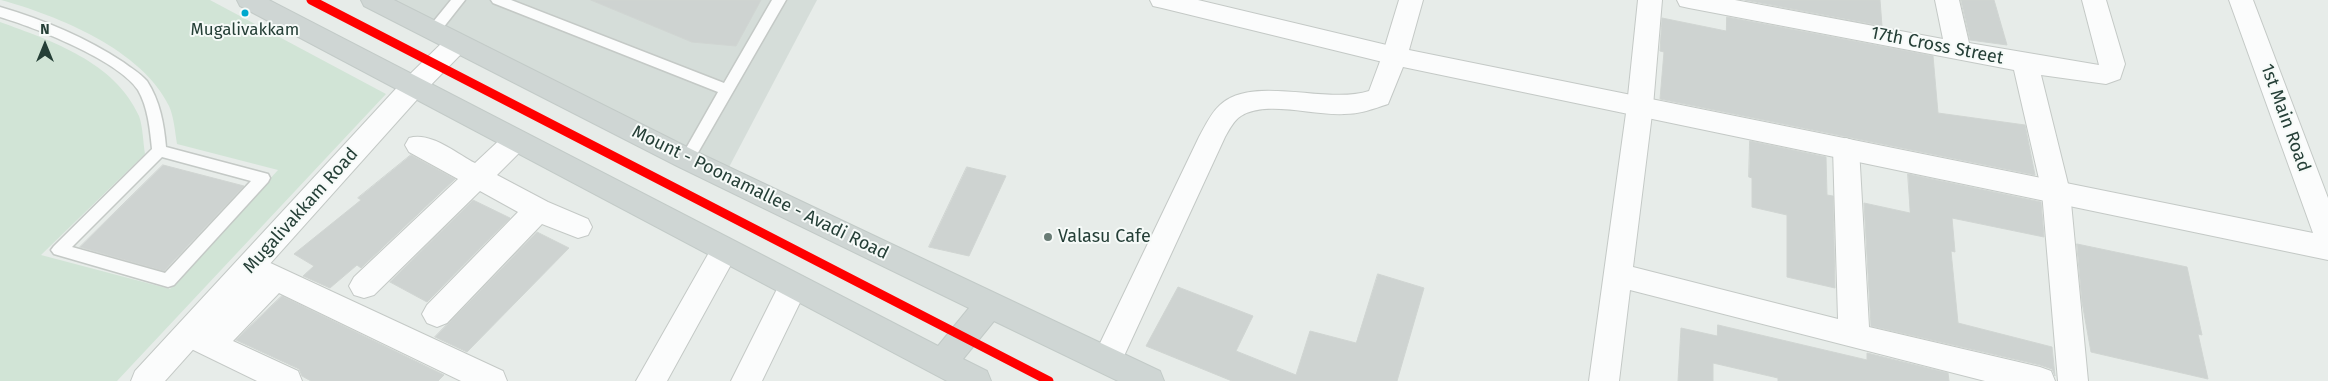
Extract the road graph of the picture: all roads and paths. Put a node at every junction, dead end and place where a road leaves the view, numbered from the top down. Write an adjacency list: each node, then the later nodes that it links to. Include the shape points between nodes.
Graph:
1 (249, 0): 18 (main road)
2 (374, 0): 14 (main road, Mount - Poonamallee - Avadi Road)
3 (458, 0): 14 (lane)
4 (498, 0): 19 (lane)
5 (780, 0): 19 (lane)
6 (1162, 0): 16 (street)
7 (1412, 0): 16 (street)
8 (1650, 0): 20 (street)
9 (1689, 0): 15 (street, 17th Cross Street)
10 (1948, 0): 15 (street)
11 (2094, 0): 17 (street, 17th Cross Street, via 2112,64 2111,72 2096,75)
12 (2242, 0): 30 (street, 1st Main Road)
13 (0, 12): 24 (lane, via 29,20 67,37 137,79 156,123)
14 (446, 37): 18 (street, Mugalivakkam Road); 25 (main road, Mount - Poonamallee - Avadi Road)
15 (1958, 49): 17 (street, 17th Cross Street)
16 (1395, 56): 20 (street); 41 (street, via 1379,97 1372,101 1355,105 1264,101 1231,110 1212,137)
17 (2025, 62): 27 (street)
18 (413, 88): 21 (main road); 33 (street, Mugalivakkam Road)
19 (728, 90): 25 (lane)
20 (1640, 106): 23 (street); 34 (street)
21 (515, 141): 26 (street); 32 (main road)
22 (418, 145): 26 (street)
23 (1846, 148): 27 (street); 39 (street)
24 (159, 152): 24 (lane, via 126,184 59,250 168,280 263,178)
25 (687, 159): 37 (main road, Mount - Poonamallee - Avadi Road)
26 (477, 177): 28 (street); 35 (street)
27 (2056, 192): 31 (street); 52 (street)
28 (538, 210): 29 (street); 38 (street)
29 (578, 227)
30 (2328, 236)
31 (2328, 248)
32 (725, 250): 36 (main road); 46 (street)
33 (263, 272): 40 (street, Mugalivakkam Road); 45 (street)
34 (1618, 275): 39 (street); 50 (street)
35 (364, 286)
36 (793, 286): 42 (main road); 47 (street)
37 (990, 304): 41 (main road, Mount - Poonamallee - Avadi Road); 42 (main road)
38 (438, 314)
39 (1854, 336): 51 (street)
40 (200, 339): 43 (street); 44 (street)
41 (1107, 360): 49 (main road, Mount - Poonamallee - Avadi Road)
42 (942, 363): 48 (main road)
43 (146, 381)
44 (288, 381)
45 (492, 381)
46 (651, 381)
47 (746, 381)
48 (976, 381)
49 (1149, 381)
50 (1604, 381)
51 (2040, 381)
52 (2073, 381)

